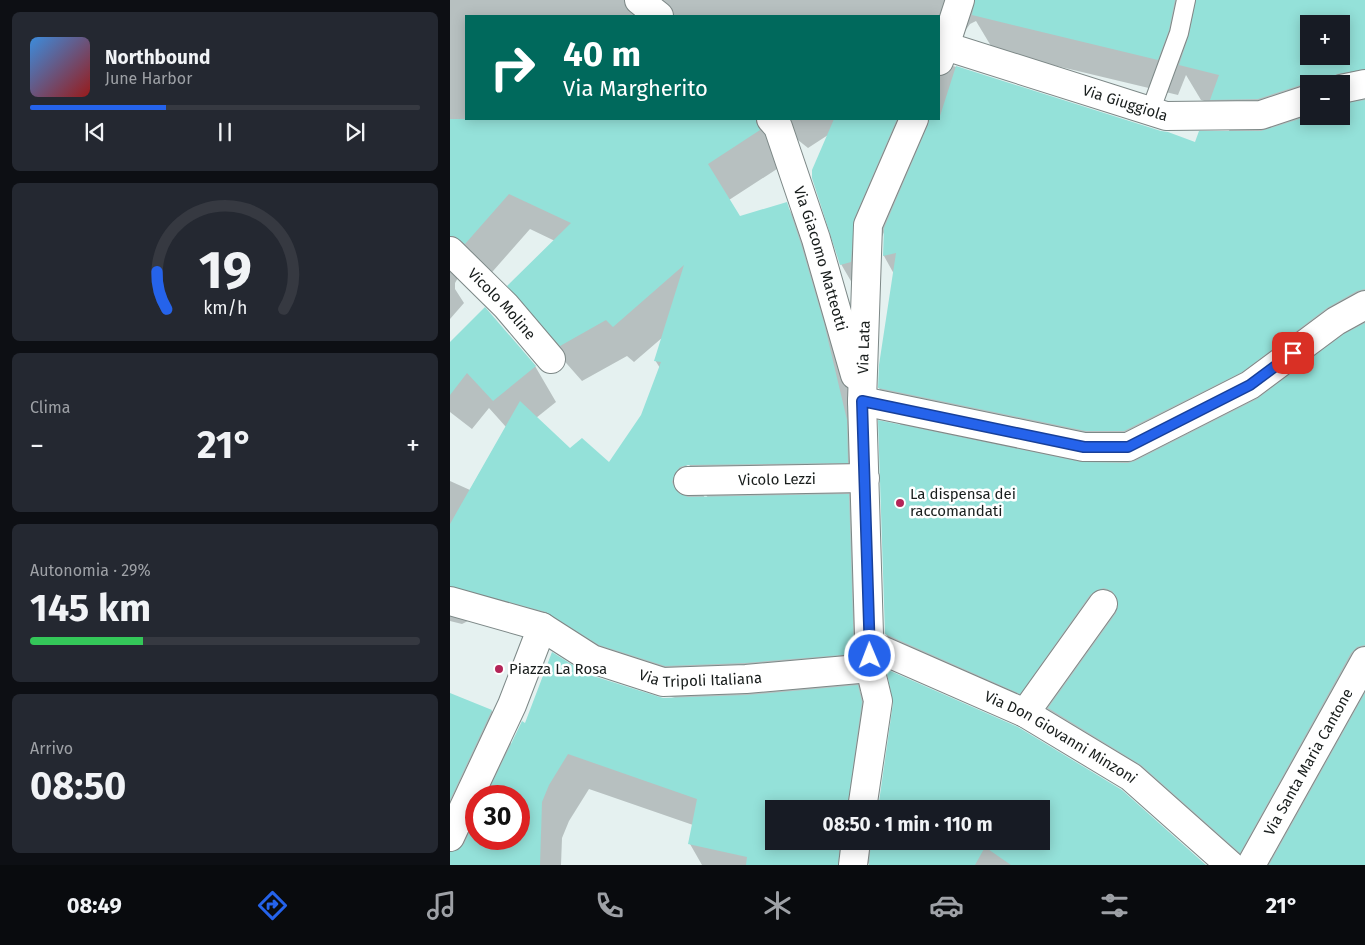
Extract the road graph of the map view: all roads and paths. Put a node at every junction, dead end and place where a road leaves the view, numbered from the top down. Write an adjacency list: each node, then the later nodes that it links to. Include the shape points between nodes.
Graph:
1 (639, 0): 5 (street)
2 (673, 0): 6 (street)
3 (960, 0): 7 (street)
4 (1186, 0): 11 (lane, via 1179,33)
5 (658, 15)
6 (660, 15)
7 (942, 54): 11 (street, Via Giuggiola)
8 (1365, 84): 9 (street)
9 (1350, 87)
10 (1300, 102): 11 (street, Via Giuggiola, via 1261,115 1166,116)
11 (1150, 112)
12 (772, 120): 17 (street, Via Giacomo Matteotti, via 778,127 816,239)
13 (914, 120): 17 (street, Via Lata, via 868,225)
14 (450, 251): 16 (street, Vicolo Moline, via 506,306)
15 (1365, 304): 17 (street, via 1336,321 1250,385 1128,447 1084,447)
16 (551, 359)
17 (862, 401): 18 (street, Via Lata)
18 (865, 478): 19 (street, Vicolo Lezzi); 23 (street, Via Lata)
19 (688, 481)
20 (450, 601): 22 (street)
21 (1103, 604): 25 (street)
22 (542, 627): 23 (street, Via Tripoli Italiana, via 592,659 664,682 746,678); 27 (street, via 512,705)
23 (870, 656): 25 (street, Via Don Giovanni Minzoni); 26 (street, Via Lata, via 878,701)
24 (1365, 661): 31 (street, Via Santa Maria Cantone)
25 (1025, 713): 30 (street, Via Don Giovanni Minzoni, via 1131,777)
26 (863, 800)
27 (450, 837)
28 (855, 850): 29 (street)
29 (853, 865)
30 (1230, 865)
31 (1252, 865)

